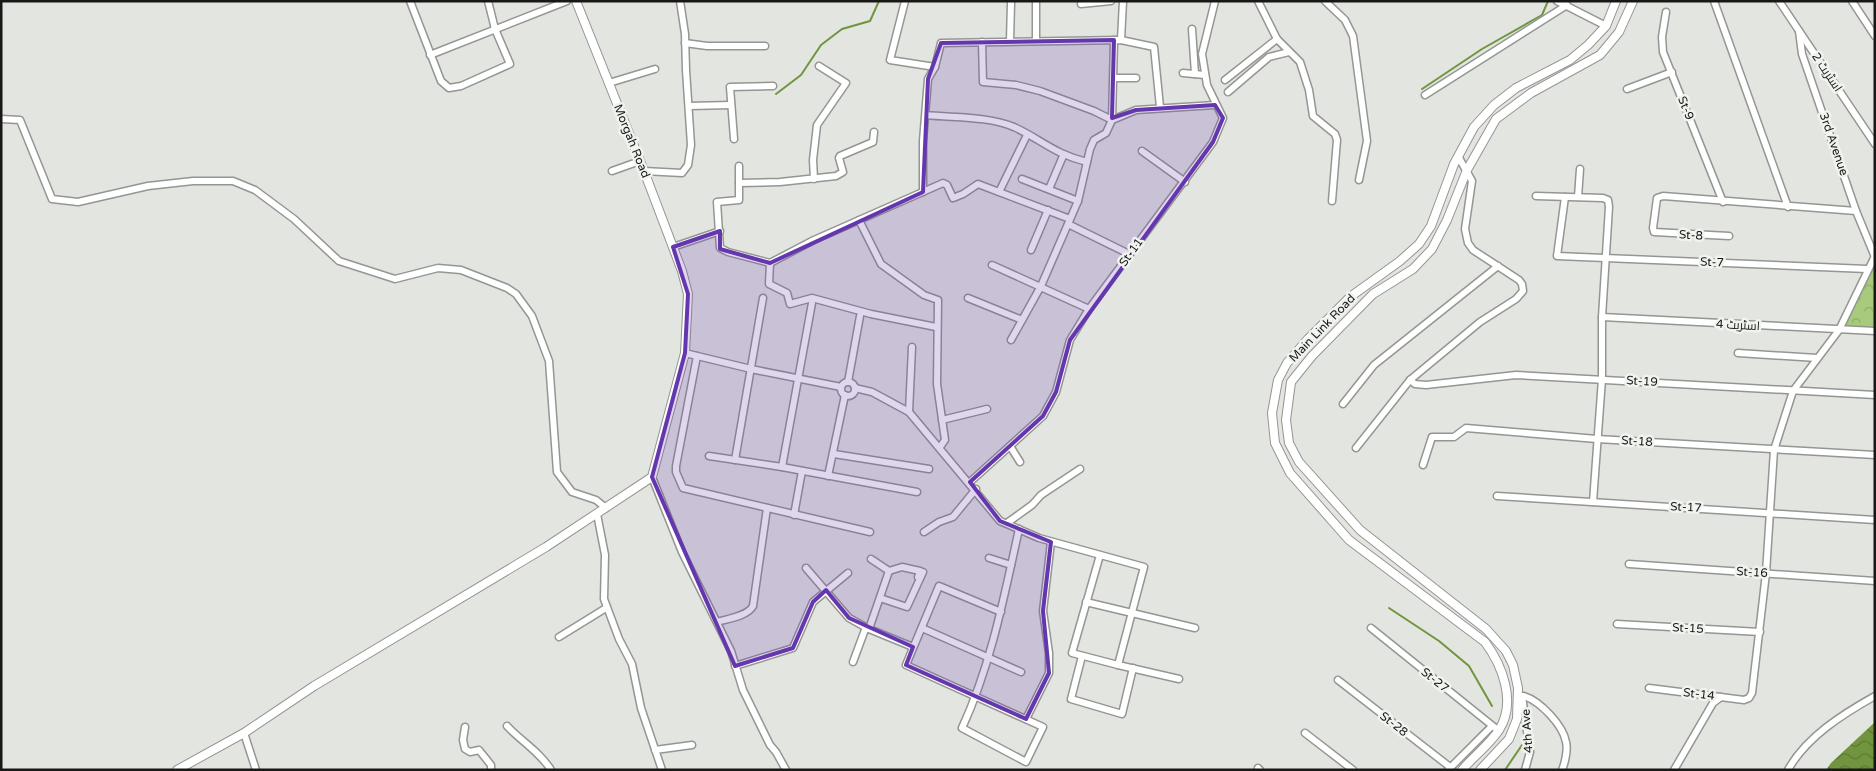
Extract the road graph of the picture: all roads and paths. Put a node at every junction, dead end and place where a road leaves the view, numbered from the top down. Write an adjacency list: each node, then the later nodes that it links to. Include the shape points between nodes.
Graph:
1 (410, 1): 38 (street)
2 (488, 1): 26 (street)
3 (567, 1): 26 (street)
4 (576, 1): 51 (street, Morgah Road)
5 (680, 1): 35 (street)
6 (905, 1): 40 (street, via 890,60)
7 (1036, 1): 33 (street)
8 (1112, 1): 21 (street)
9 (1123, 1): 31 (street)
10 (1215, 1): 46 (street, St-11, via 1202,54)
11 (1258, 1): 30 (street)
12 (1325, 1): 79 (street, via 1345,20 1353,36 1367,142)
13 (1557, 1): 22 (street)
14 (1577, 1): 23 (street)
15 (1616, 1): 25 (street, Main Link Road)
16 (1633, 1): 50 (street, Main Link Road, via 1618,32 1600,55)
17 (1714, 1): 91 (street)
18 (1779, 1): 28 (street, اسٹریٹ 2)
19 (1852, 1): 29 (street)
20 (1011, 3): 32 (street)
21 (1081, 4)
22 (1567, 5): 23 (street); 55 (street)
23 (1575, 8): 25 (street)
24 (1666, 12): 43 (street, St-9, via 1662,37)
25 (1606, 26): 42 (street, Main Link Road, via 1570,60)
26 (495, 29): 38 (street); 38 (street, via 510,64 461,86 449,88 440,81)
27 (1192, 29): 45 (street)
28 (1799, 31): 66 (street, اسٹریٹ 2); 93 (street, 3rd Avenue, via 1802,54)
29 (1875, 36)
30 (1277, 39): 37 (street); 49 (street)
31 (1118, 40): 33 (street); 47 (street); 59 (street, via 1154,47)
32 (1010, 41): 33 (street); 34 (street)
33 (1036, 41)
34 (982, 42): 40 (street, via 941,43); 62 (street, via 983,82 1040,91)
35 (686, 43): 36 (street); 58 (street)
36 (765, 46)
37 (1290, 52): 54 (street, via 1269,57); 89 (street, via 1300,62 1313,116 1335,134 1337,140)
38 (430, 55)
39 (819, 66): 77 (street, via 846,83 817,125 812,160)
40 (935, 66): 60 (street, via 928,79)
41 (655, 69): 51 (street)
42 (1548, 71): 50 (street); 69 (street, Main Link Road, via 1516,88 1494,105 1474,127)
43 (1672, 72): 53 (street); 90 (street, St-9)
44 (1183, 73): 45 (street)
45 (1195, 74): 46 (street)
46 (1205, 75): 57 (street, St-11)
47 (1115, 78): 48 (street); 62 (street)
48 (1136, 78)
49 (1226, 80)
50 (1554, 81): 74 (street, Main Link Road, via 1531,93 1496,119)
51 (609, 83): 70 (street, Morgah Road)
52 (773, 86): 56 (street, via 730,87)
53 (1627, 89)
54 (1228, 92)
55 (1425, 95)
56 (731, 105): 58 (street); 65 (street)
57 (1215, 105): 59 (street); 80 (street, St-11, via 1222,115 1221,124 1213,142)
58 (689, 106): 76 (street, via 692,145 688,165 682,173)
59 (1160, 107): 62 (street, via 1136,110)
60 (926, 115): 64 (street, via 989,121); 83 (street)
61 (1, 119): 160 (street, via 20,120 52,199 78,202 148,186 233,181 255,190 294,219 338,260 395,279 438,268 461,270 507,288 516,294 532,316 549,361 558,472 572,492 596,500)
62 (1112, 120): 71 (street, via 1106,133 1094,140)
63 (874, 132): 77 (street, via 873,142 839,158 843,172 829,178)
64 (1028, 135): 68 (street); 84 (street)
65 (734, 139)
66 (1875, 144)
67 (1142, 151): 80 (street)
68 (1063, 156): 71 (street); 82 (street)
69 (1458, 156): 74 (street); 205 (street, Main Link Road, via 1431,226 1418,244 1350,297 1287,363 1278,380 1272,413 1275,443 1290,473 1349,540 1485,642 1496,658)
70 (640, 161): 75 (street); 76 (street, Morgah Road)
71 (1086, 162): 88 (street)
72 (739, 166): 81 (street)
73 (1580, 168): 87 (street)
74 (1468, 170): 105 (street, via 1472,185 1465,236 1473,250); 207 (street, Main Link Road, via 1432,249 1413,269 1373,294 1291,382 1286,420 1289,443 1299,462 1360,530 1486,629 1506,650)
75 (612, 171)
76 (644, 171): 98 (street, Morgah Road)
77 (814, 179): 81 (street)
78 (1022, 179): 82 (street)
79 (1359, 180)
80 (1184, 182): 100 (street, St-11)
81 (739, 183): 96 (street, via 739,200 717,202)
82 (1049, 189): 88 (street)
83 (923, 192): 84 (street, via 946,183 953,198 978,184); 94 (street)
84 (999, 192): 92 (street)
85 (1536, 196): 86 (street)
86 (1565, 197): 87 (street); 102 (street, St-7, via 1557,256)
87 (1578, 197): 102 (street, via 1608,200)
88 (1078, 200): 95 (street)
89 (1332, 201)
90 (1723, 202): 91 (street); 97 (street, St-8, via 1657,198 1652,228 1654,232)
91 (1788, 207): 93 (street)
92 (1048, 210): 95 (street); 99 (street)
93 (1856, 211): 101 (street, 3rd Avenue)
94 (859, 220): 103 (street); 115 (street, via 881,264 938,300)
95 (1069, 222): 100 (street); 107 (street)
96 (720, 231): 98 (street); 103 (street, via 721,250)
97 (1729, 236)
98 (673, 247): 120 (street, Morgah Road, via 688,294)
99 (1031, 250)
100 (1129, 254): 111 (street, St-11)
101 (1875, 257): 106 (street)
102 (1606, 258): 106 (street, St-7); 113 (street)
103 (770, 263): 115 (street, via 769,284 787,293 790,304 812,298 880,316)
104 (992, 265): 107 (street)
105 (1498, 266): 127 (street, via 1522,284 1520,295 1480,322); 134 (street, via 1374,365)
106 (1867, 268): 116 (street)
107 (1041, 286): 111 (street); 114 (street)
108 (763, 298): 124 (street)
109 (968, 298): 114 (street)
110 (812, 302): 125 (street)
111 (1089, 309): 139 (street, St-11, via 1070,340 1056,392 1043,416)
112 (860, 316): 128 (street)
113 (1602, 318): 116 (street, اسٹریٹ 4); 126 (street)
114 (1022, 320): 118 (street)
115 (936, 326): 137 (street, via 937,384)
116 (1839, 330): 117 (street, اسٹریٹ 4); 123 (street)
117 (1875, 331)
118 (1011, 340)
119 (912, 347): 136 (street)
120 (685, 353): 122 (street); 154 (street, Morgah Road)
121 (1738, 353): 123 (street)
122 (697, 356): 124 (street); 161 (street, via 676,466 678,478 683,488)
123 (1817, 358): 131 (street)
124 (751, 369): 125 (street); 146 (street)
125 (798, 378): 129 (street); 149 (street)
126 (1602, 379): 127 (street, St-19, via 1516,375 1426,385); 131 (street, St-19); 138 (street)
127 (1410, 380): 141 (street)
128 (848, 382): 129 (street); 130 (street)
129 (841, 387): 132 (street)
130 (855, 388): 132 (street, via 852,394); 136 (street, via 872,392)
131 (1793, 391): 133 (street, St-19); 142 (street)
132 (845, 395): 143 (street)
133 (1875, 395)
134 (1343, 404)
135 (987, 409): 137 (street)
136 (909, 412): 140 (street)
137 (942, 420): 140 (street, via 945,440)
138 (1596, 439): 142 (street, St-18); 148 (street, St-18, via 1464,428 1454,437 1432,437); 159 (street)
139 (1010, 446): 147 (street); 155 (street, St-11)
140 (940, 447): 155 (street)
141 (1356, 448)
142 (1774, 450): 144 (street, St-18); 162 (street)
143 (834, 454): 150 (street); 153 (street)
144 (1875, 455)
145 (709, 456): 146 (street)
146 (735, 460): 149 (street)
147 (1020, 462)
148 (1423, 465)
149 (782, 467): 152 (street)
150 (929, 469)
151 (1080, 469): 166 (street)
152 (802, 471): 153 (street); 164 (street)
153 (828, 476): 157 (street)
154 (652, 478): 160 (street); 187 (street, via 682,552)
155 (970, 482): 156 (street)
156 (976, 489): 166 (street, via 1000,521); 169 (street, via 953,517)
157 (917, 492)
158 (1497, 496): 159 (street, St-17)
159 (1592, 502): 162 (street, St-17)
160 (606, 508): 163 (street)
161 (767, 508): 164 (street); 187 (street, via 754,606 752,610)
162 (1770, 512): 165 (street, St-17); 179 (street)
163 (597, 514): 184 (street, via 605,555 603,585); 216 (street, via 314,686)
164 (794, 515): 168 (street)
165 (1875, 520)
166 (1006, 523): 167 (street)
167 (1019, 529): 170 (street); 175 (street)
168 (870, 532)
169 (924, 532)
170 (1051, 542): 171 (street); 212 (street, via 1043,611 1050,653 1049,673)
171 (1100, 555): 183 (street); 186 (street, via 1144,567)
172 (989, 558): 175 (street)
173 (871, 559): 177 (street)
174 (1629, 564): 179 (street, St-16)
175 (1011, 566): 185 (street)
176 (806, 568): 181 (street)
177 (889, 571): 182 (street); 182 (street, via 904,567 921,574 907,607)
178 (848, 573): 181 (street)
179 (1766, 573): 180 (street, St-16); 193 (street)
180 (1875, 581)
181 (826, 590): 189 (street, via 849,618); 200 (street, via 812,602 793,648)
182 (880, 598): 189 (street)
183 (1086, 602): 186 (street); 196 (street, via 1072,653)
184 (606, 608): 194 (street); 219 (street, via 632,664 641,708)
185 (1001, 612): 190 (street, via 940,586); 197 (street)
186 (1131, 614): 191 (street); 199 (street)
187 (717, 622): 200 (street)
188 (1617, 624): 193 (street, St-15)
189 (868, 628): 195 (street); 198 (street)
190 (922, 628): 195 (street); 197 (street)
191 (1195, 628)
192 (1371, 628): 215 (street, St-27)
193 (1760, 632): 210 (street, St-14, via 1749,698)
194 (559, 637)
195 (913, 646): 208 (street, via 906,665)
196 (1082, 656): 199 (street); 201 (street, via 1071,700 1122,714)
197 (989, 657): 202 (street); 208 (street)
198 (853, 662)
199 (1118, 665): 201 (street)
200 (735, 666): 221 (street, via 754,714)
201 (1133, 668): 203 (street)
202 (1021, 672)
203 (1179, 679)
204 (1338, 680): 220 (street, St-28)
205 (1505, 687): 207 (street, via 1512,685); 211 (street, Main Link Road)
206 (1649, 688): 210 (street, St-14)
207 (1520, 695): 211 (street); 229 (street, Main Link Road, via 1517,719 1509,739); 230 (street, 4th Ave, via 1530,752); 231 (street, via 1542,706 1556,723 1566,742)
208 (977, 696): 212 (street); 212 (street, via 962,728 1026,762 1043,727)
209 (1875, 696): 233 (street, via 1819,734)
210 (1721, 697): 232 (street, via 1713,703)
211 (1506, 702): 215 (street, Main Link Road, via 1504,721)
212 (1026, 719)
213 (506, 726): 225 (street, via 542,756)
214 (465, 727): 224 (street, via 464,749 470,752 479,750 491,765)
215 (1496, 728): 220 (street); 228 (street, Main Link Road)
216 (244, 733): 222 (street); 223 (street)
217 (1305, 733): 227 (street)
218 (692, 745): 219 (street)
219 (655, 750): 226 (street)
220 (1449, 768)
221 (783, 769)
222 (177, 770)
223 (256, 770)
224 (491, 770)
225 (551, 770)
226 (662, 770)
227 (1353, 770)
228 (1462, 770)
229 (1480, 770)
230 (1525, 770)
231 (1562, 770)
232 (1674, 770)
233 (1788, 770)

